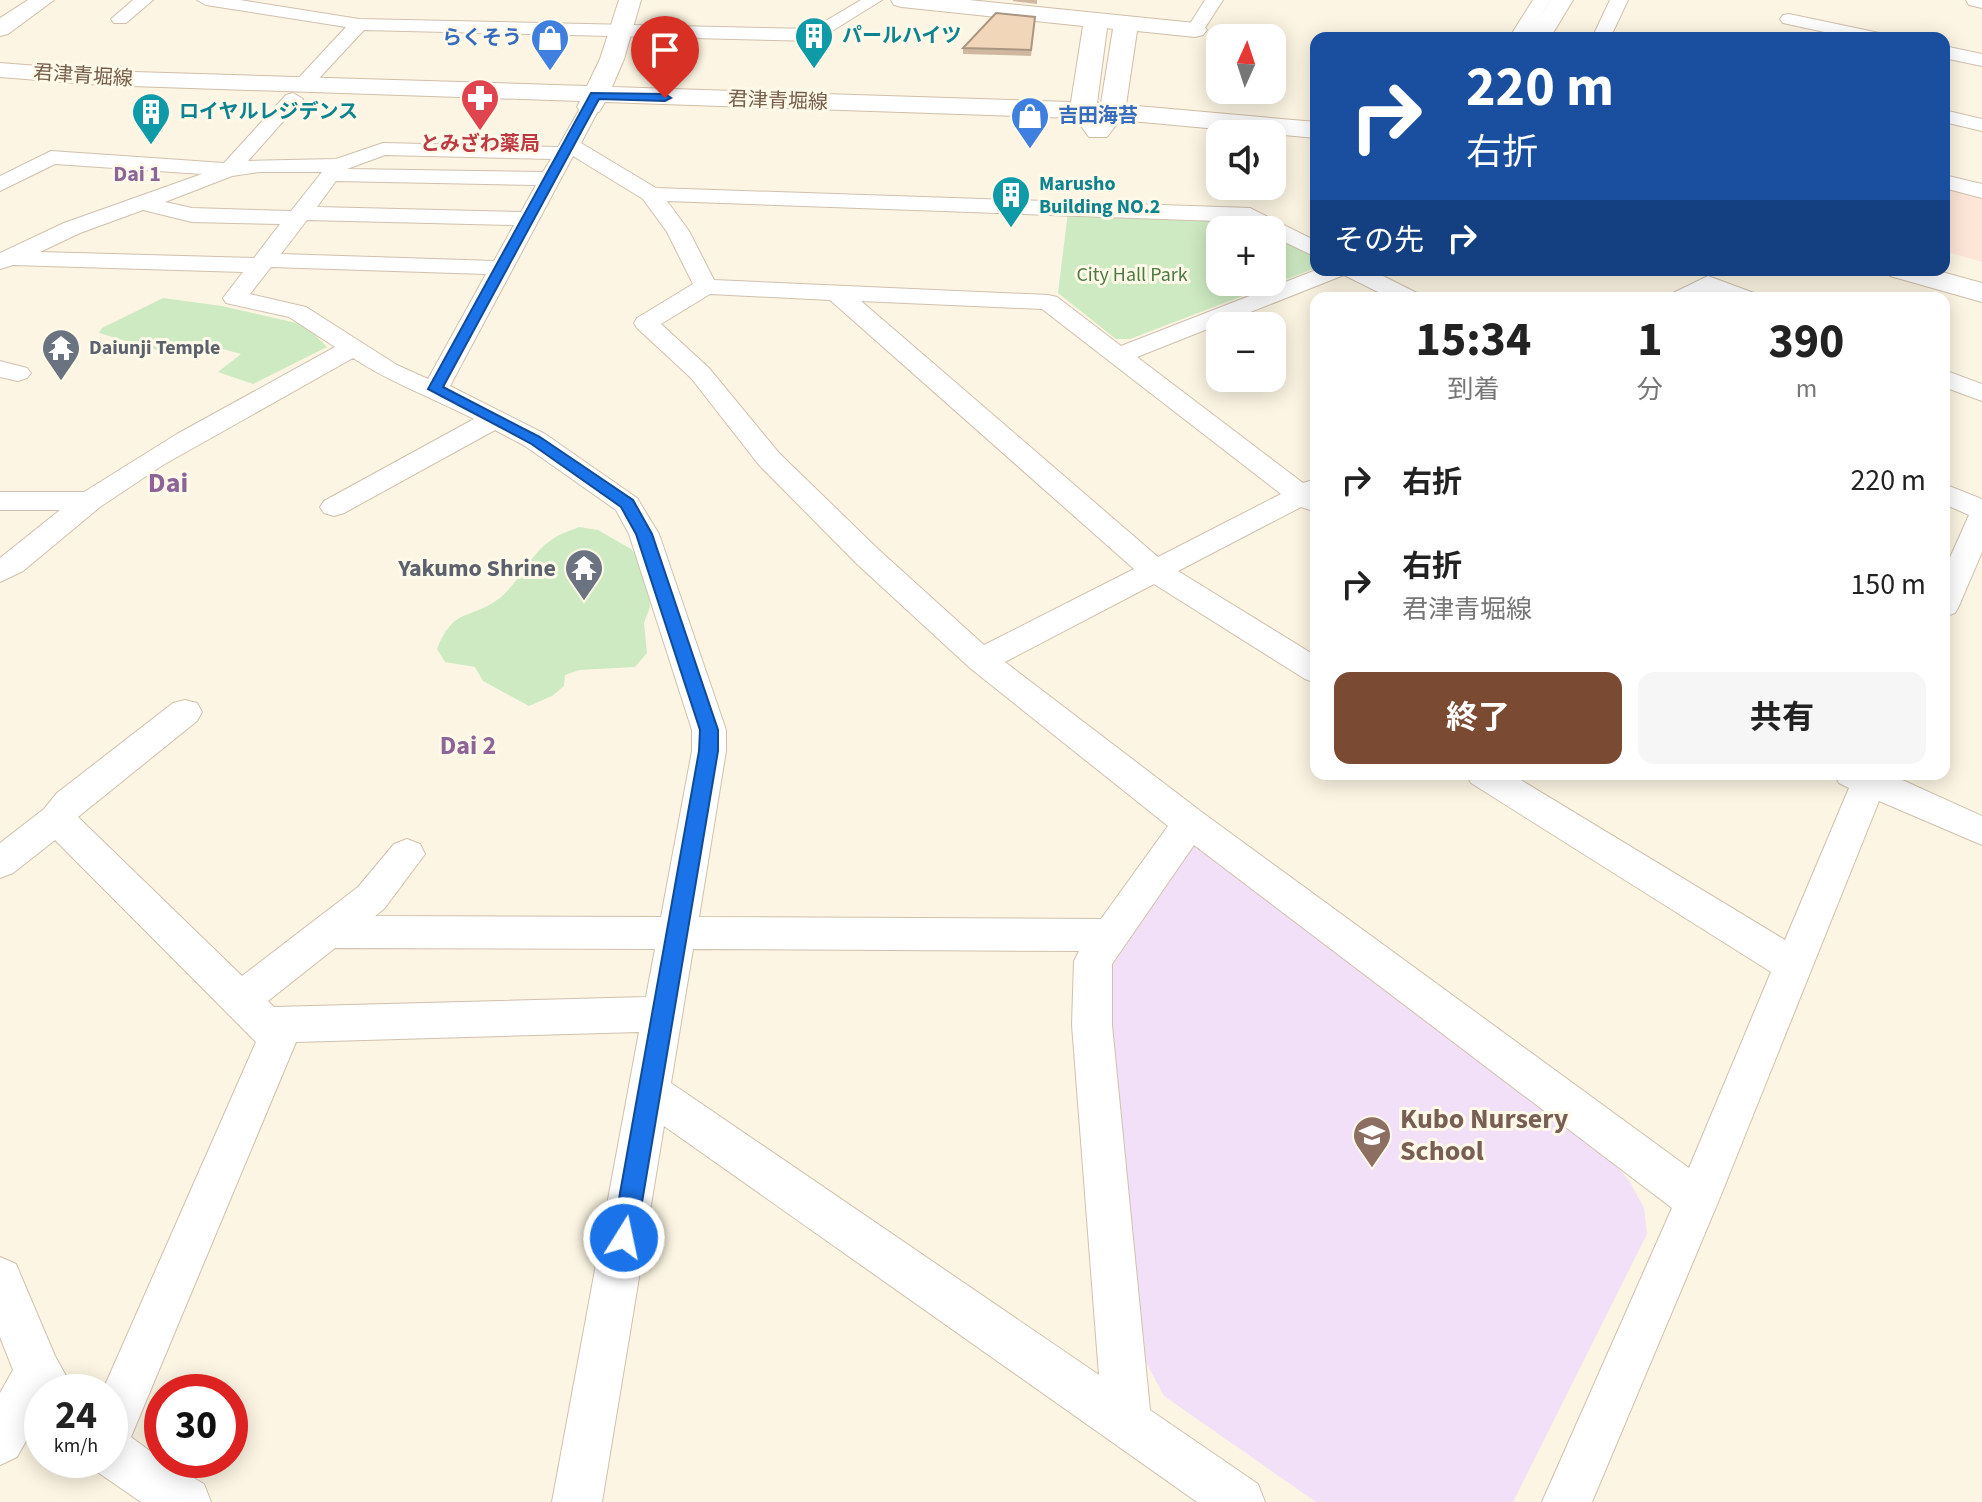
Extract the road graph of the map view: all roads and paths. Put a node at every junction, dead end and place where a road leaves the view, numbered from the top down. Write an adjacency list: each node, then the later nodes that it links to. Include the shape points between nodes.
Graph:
1 (43, 0): 19 (main road)
2 (144, 0): 13 (street)
3 (206, 0): 17 (street)
4 (630, 0): 18 (main road)
5 (873, 0): 18 (street, via 816,35)
6 (902, 0): 12 (main road)
7 (1214, 0): 20 (street)
8 (1542, 0): 21 (street)
9 (1562, 0): 22 (main road)
10 (1619, 0): 23 (street)
11 (1803, 0): 14 (street)
12 (942, 1): 15 (main road)
13 (120, 19)
14 (1789, 19): 24 (street); 25 (street)
15 (1096, 20): 16 (main road); 33 (main road)
16 (1126, 23): 20 (main road); 33 (main road)
17 (359, 24): 18 (street); 30 (street)
18 (623, 28): 31 (main road)
19 (0, 29)
20 (1195, 30)
21 (1522, 32)
22 (1542, 32)
23 (1604, 32)
24 (1783, 32)
25 (1849, 32)
26 (1950, 53): 27 (street)
27 (1982, 60)
28 (0, 70): 30 (main road, 君津青堀線)
29 (0, 82): 30 (main road, 君津青堀線, via 128,94)
30 (297, 92): 31 (main road, 君津青堀線); 42 (street)
31 (592, 101): 33 (main road, 君津青堀線); 38 (street)
32 (1950, 117): 34 (street)
33 (1098, 118): 35 (main road, 君津青堀線); 36 (main road, 君津青堀線)
34 (1982, 125)
35 (1310, 130)
36 (1206, 137)
37 (1286, 147): 39 (main road)
38 (567, 149): 43 (street, via 383,149); 44 (street); 48 (street)
39 (1310, 149)
40 (13, 155): 41 (street)
41 (51, 157): 42 (street); 46 (street)
42 (231, 170): 43 (street); 49 (street)
43 (334, 170): 44 (street); 50 (street)
44 (550, 179): 51 (street)
45 (1950, 183): 47 (street)
46 (0, 185)
47 (1982, 191)
48 (651, 194): 52 (street, via 1250,215); 61 (street, via 678,231)
49 (140, 203): 50 (street, via 192,215); 53 (street)
50 (298, 216): 51 (street); 54 (street)
51 (529, 219): 56 (street)
52 (1310, 247)
53 (5, 260): 54 (street)
54 (262, 262): 56 (street); 67 (street, via 235,298 297,312)
55 (1950, 267): 60 (main road)
56 (502, 268): 70 (street)
57 (1321, 276): 68 (street)
58 (1365, 276): 62 (street)
59 (1922, 276): 66 (main road)
60 (1982, 276)
61 (706, 287): 65 (street); 84 (street, via 646,323 700,373 769,459)
62 (1396, 292)
63 (1692, 292): 64 (street, via 1708,283)
64 (1730, 292)
65 (837, 293): 68 (street, via 1048,302); 81 (street)
66 (1982, 293)
67 (353, 348): 70 (street, via 414,383); 77 (street, via 231,414)
68 (1120, 355): 73 (street)
69 (1950, 380): 71 (street)
70 (435, 389): 72 (street)
71 (1982, 393)
72 (497, 418): 78 (street); 95 (street, via 627,504 644,534 709,730)
73 (1310, 495)
74 (1310, 496): 81 (street)
75 (1950, 496): 79 (street)
76 (0, 501): 77 (street)
77 (90, 501): 82 (street)
78 (334, 507)
79 (1982, 510)
80 (1982, 517): 83 (street)
81 (1155, 571): 84 (street); 85 (street)
82 (0, 572)
83 (1950, 592)
84 (981, 660): 91 (street)
85 (1310, 667)
86 (185, 712): 90 (street, via 69,803)
87 (1493, 780): 98 (street)
88 (1863, 780): 98 (street)
89 (1871, 780): 92 (street)
90 (57, 819): 94 (street); 99 (street)
91 (1190, 823): 97 (street); 102 (street)
92 (1982, 831)
93 (407, 854): 96 (street, via 371,898)
94 (0, 863)
95 (677, 931): 96 (street); 97 (street); 100 (street)
96 (327, 932): 99 (street)
97 (1111, 935): 107 (street, via 1093,961 1092,1025)
98 (1793, 965): 102 (street)
99 (252, 1012): 100 (street); 105 (street, via 278,1037)
100 (663, 1014): 101 (street)
101 (650, 1092): 107 (street); 111 (street)
102 (1697, 1200): 113 (street)
103 (0, 1280): 104 (street)
104 (41, 1374)
105 (128, 1388)
106 (24, 1410): 108 (street)
107 (1127, 1425): 112 (street)
108 (0, 1440)
109 (128, 1464): 110 (street)
110 (186, 1502)
111 (577, 1502)
112 (1240, 1502)
113 (1567, 1502)

